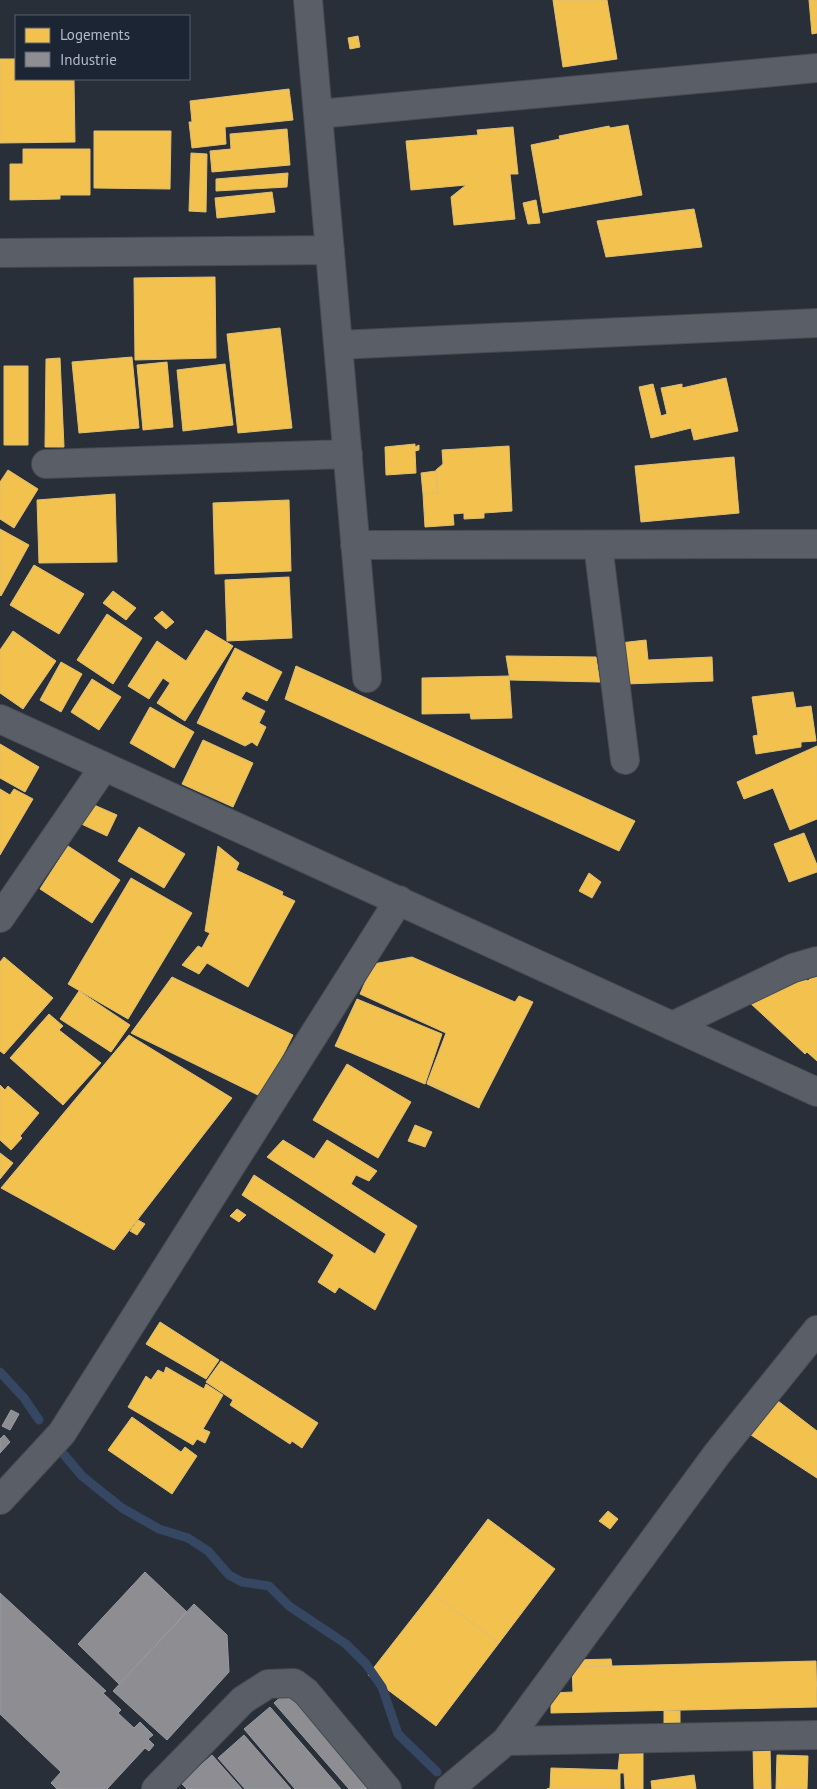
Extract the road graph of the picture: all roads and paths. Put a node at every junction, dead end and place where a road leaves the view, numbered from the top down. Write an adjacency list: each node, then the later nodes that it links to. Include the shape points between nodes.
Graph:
1 (308, 0): 3 (street)
2 (817, 68): 3 (street)
3 (318, 114): 4 (street)
4 (330, 250): 5 (street); 7 (street)
5 (0, 253)
6 (817, 323): 7 (street)
7 (338, 345): 8 (street)
8 (348, 454): 9 (street); 11 (street)
9 (46, 464)
10 (817, 544): 12 (street)
11 (356, 545): 12 (street); 13 (street)
12 (598, 545): 15 (street)
13 (367, 678)
14 (0, 719): 16 (street)
15 (626, 760)
16 (104, 767): 17 (street); 18 (street)
17 (399, 900): 20 (street); 23 (street, via 62,1433)
18 (0, 918)
19 (817, 960): 20 (street, via 793,968)
20 (672, 1026): 21 (street)
21 (817, 1092)
22 (817, 1330): 25 (street, via 717,1454)
23 (0, 1500)
24 (817, 1735): 25 (street)
25 (506, 1741): 28 (street)
26 (156, 1789): 27 (street, via 243,1700 268,1684 294,1683 306,1692)
27 (387, 1789)
28 (449, 1789)

